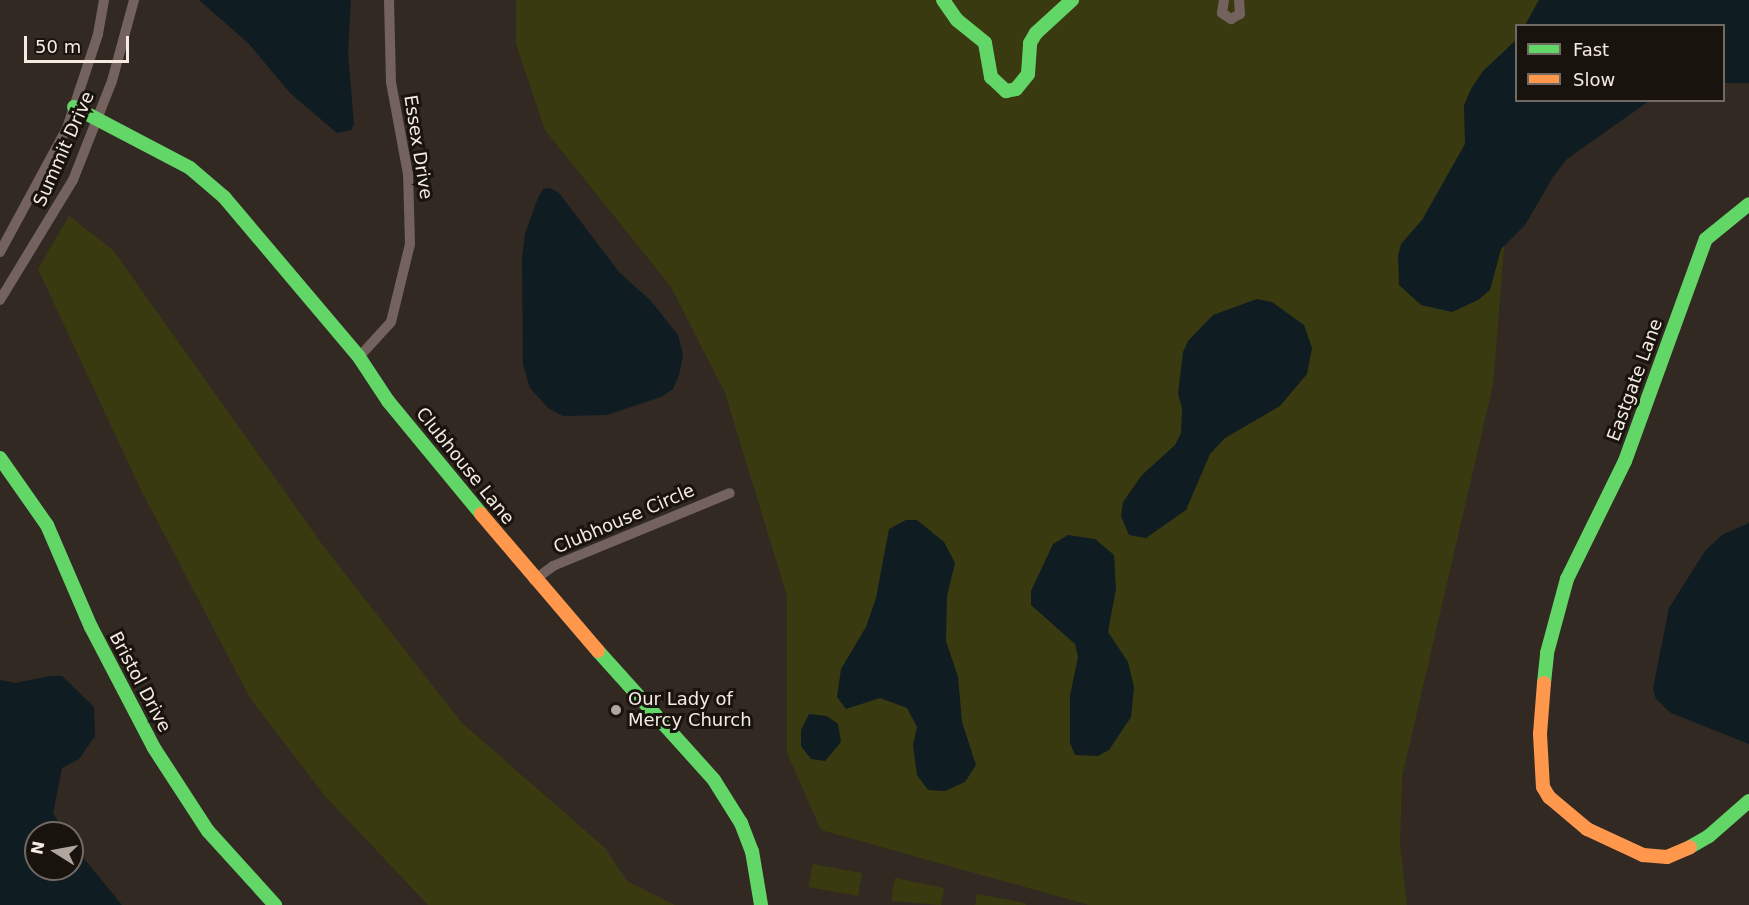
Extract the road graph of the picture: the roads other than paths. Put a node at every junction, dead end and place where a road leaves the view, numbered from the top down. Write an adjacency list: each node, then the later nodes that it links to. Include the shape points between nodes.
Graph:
1 (104, 0): 8 (street, Summit Drive)
2 (134, 0): 9 (street, Summit Drive)
3 (389, 0): 13 (street, Essex Drive, via 391,82 408,174 410,244 391,322)
4 (943, 0): 5 (street, via 957,20 985,43 991,77 1006,91 1016,89 1028,74 1030,43 1036,33)
5 (1072, 0)
6 (1224, 0): 7 (street, via 1222,13 1231,19 1241,11)
7 (1239, 0)
8 (74, 107): 9 (street, Clubhouse Lane); 11 (street, Summit Drive, via 45,173)
9 (98, 119): 12 (street, Summit Drive, via 64,197); 13 (street, Clubhouse Lane, via 208,181)
10 (1749, 204): 17 (street, Eastgate Lane, via 1706,239 1625,461 1567,579 1554,621 1542,691 1542,773 1549,797 1594,834 1619,847 1655,857 1683,851 1700,842)
11 (0, 252)
12 (0, 300)
13 (359, 357): 16 (street, Clubhouse Lane, via 388,401)
14 (0, 458): 18 (street, Bristol Drive, via 47,525 116,678 172,777 208,831)
15 (730, 493): 16 (street, Clubhouse Circle, via 553,567)
16 (534, 580): 19 (street, Clubhouse Lane, via 726,796 752,851)
17 (1749, 801)
18 (275, 905)
19 (761, 905)

